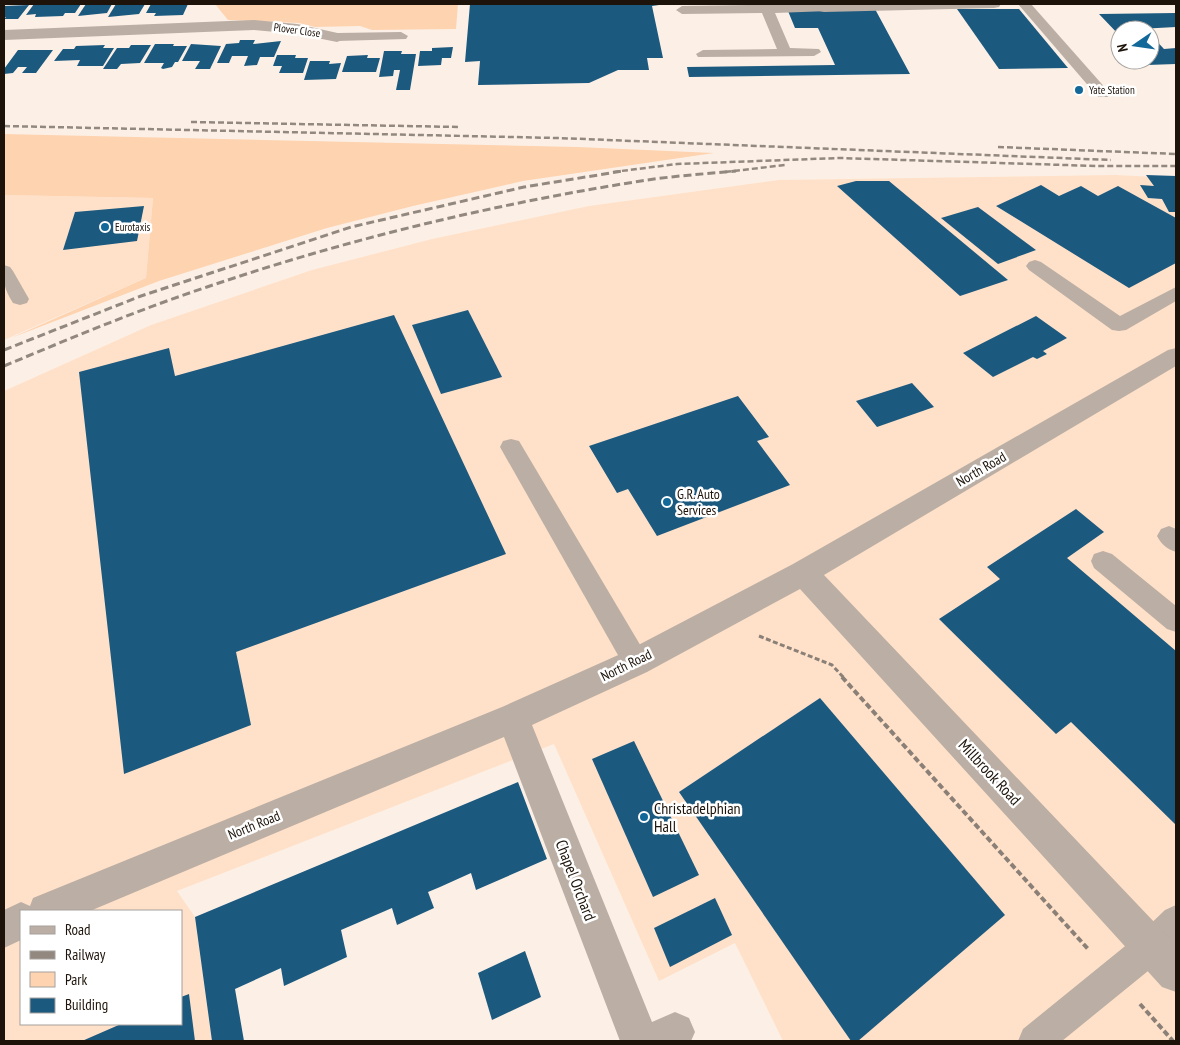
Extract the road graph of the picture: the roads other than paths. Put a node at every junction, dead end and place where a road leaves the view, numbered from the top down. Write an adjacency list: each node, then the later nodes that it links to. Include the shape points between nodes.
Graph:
1 (994, 4): 4 (street)
2 (1024, 4): 12 (lane)
3 (767, 8): 4 (lane); 5 (lane); 9 (lane)
4 (824, 8)
5 (682, 10)
6 (4, 35): 8 (street, Plover Close, via 194,21 297,28)
7 (401, 36): 8 (lane, Plover Close)
8 (337, 37)
9 (785, 52): 10 (lane); 11 (lane)
10 (814, 52)
11 (703, 54)
12 (1102, 94)
13 (1035, 266): 17 (lane, via 1119,325)
14 (4, 271): 16 (lane)
15 (1176, 293): 17 (lane)
16 (20, 299)
17 (1156, 304): 18 (lane)
18 (1176, 317)
19 (1176, 356): 22 (street, North Road)
20 (511, 447): 24 (lane)
21 (1103, 561): 23 (lane)
22 (803, 573): 24 (street, North Road); 30 (street, Millbrook Road)
23 (1176, 622)
24 (636, 662): 25 (street, North Road)
25 (513, 718): 26 (street, North Road); 32 (street, Chapel Orchard)
26 (48, 910)
27 (20, 921): 29 (street)
28 (1176, 921): 30 (lane)
29 (4, 929)
30 (1152, 946): 31 (street, Millbrook Road); 33 (lane)
31 (1176, 973)
32 (657, 1038)
33 (1035, 1041)

